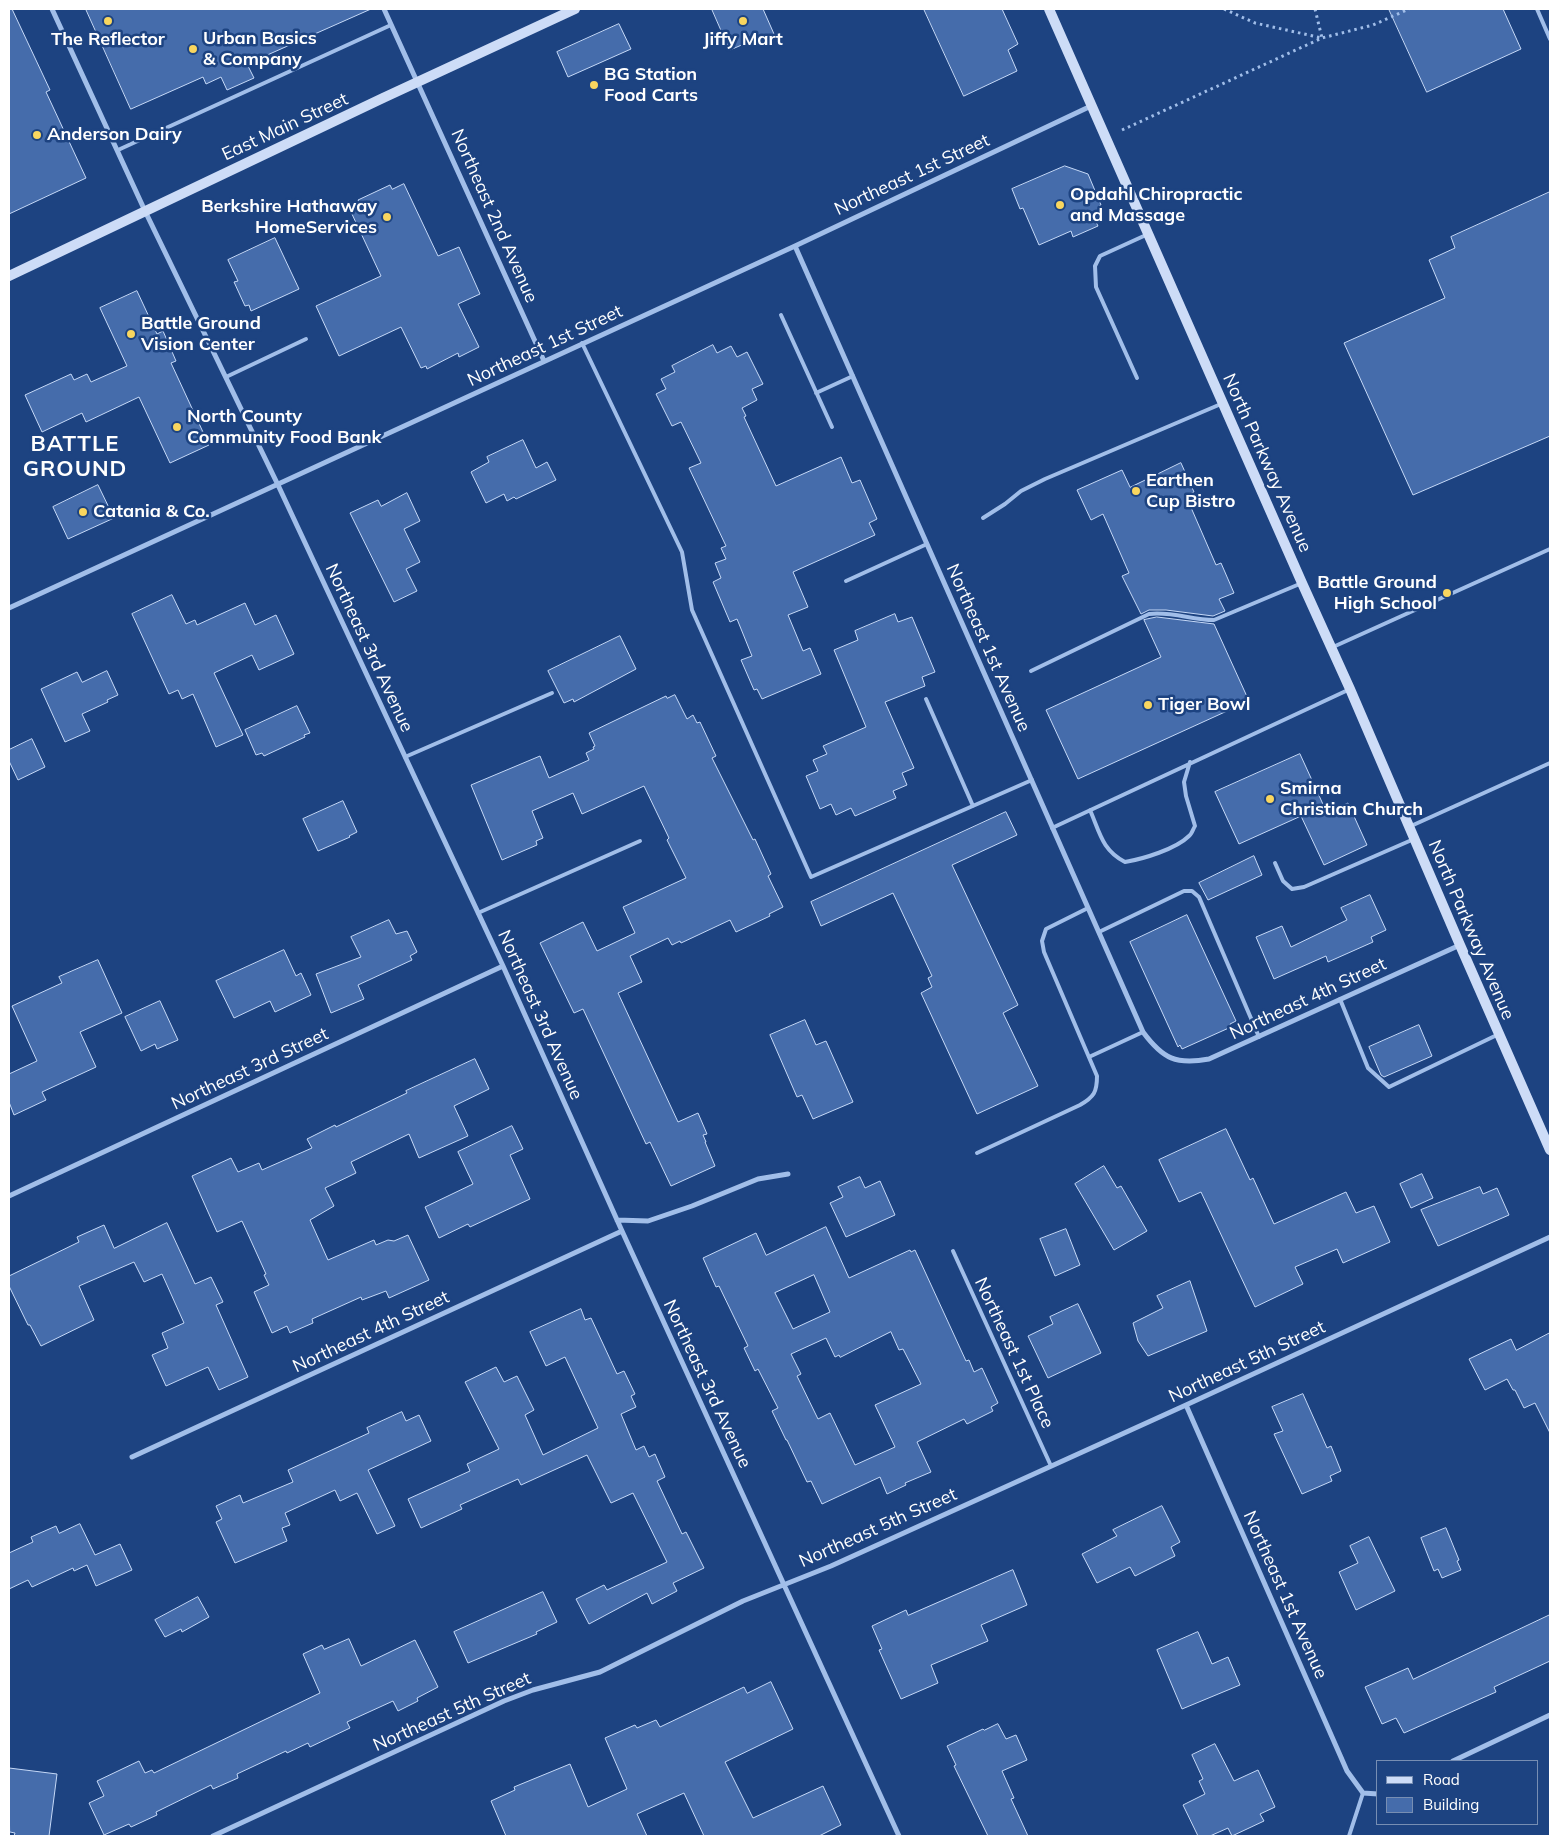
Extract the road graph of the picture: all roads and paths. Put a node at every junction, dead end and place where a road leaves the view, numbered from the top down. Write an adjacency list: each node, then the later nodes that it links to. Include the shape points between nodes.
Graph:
1 (52, 9): 15 (street, Northeast 3rd Avenue)
2 (384, 9): 9 (street, Northeast 2nd Avenue)
3 (575, 9): 12 (street, East Main Street)
4 (1049, 9): 13 (street, North Parkway Avenue)
5 (1224, 9): 10 (path, via 1255,22)
6 (1315, 9): 10 (path)
7 (1409, 9): 10 (path, via 1373,25)
8 (1537, 9): 11 (lane)
9 (392, 25): 12 (street, Northeast 2nd Avenue); 15 (lane)
10 (1322, 38): 14 (path)
11 (1550, 39)
12 (417, 83): 16 (street, East Main Street); 23 (street, Northeast 2nd Avenue)
13 (1092, 106): 14 (street, North Parkway Avenue); 18 (street, Northeast 1st Street)
14 (1106, 138): 17 (street, North Parkway Avenue)
15 (118, 150): 16 (street, Northeast 3rd Avenue)
16 (146, 211): 19 (street, East Main Street); 25 (street, Northeast 3rd Avenue)
17 (1148, 234): 26 (lane, via 1100,256 1095,266 1096,287); 28 (street, North Parkway Avenue)
18 (795, 246): 22 (street, Northeast 1st Street); 24 (street, Northeast 1st Avenue)
19 (9, 276)
20 (781, 315): 27 (lane)
21 (306, 339): 25 (lane)
22 (582, 343): 23 (street, Northeast 1st Street); 46 (lane, via 682,552 692,610 812,877)
23 (544, 361): 30 (street, Northeast 1st Street)
24 (853, 376): 27 (lane); 32 (street, Northeast 1st Avenue)
25 (226, 377): 30 (street, Northeast 3rd Avenue)
26 (1137, 378)
27 (816, 393): 29 (lane)
28 (1223, 403): 31 (lane, via 1045,479 1021,491); 35 (street, North Parkway Avenue)
29 (832, 427)
30 (278, 485): 36 (street, Northeast 1st Street); 42 (street, Northeast 3rd Avenue)
31 (983, 518)
32 (927, 544): 34 (lane); 45 (street, Northeast 1st Avenue)
33 (1550, 549): 37 (lane)
34 (846, 581)
35 (1302, 583): 37 (street, North Parkway Avenue); 38 (lane, via 1214,620 1163,612 1149,614)
36 (9, 608)
37 (1331, 648): 39 (street, North Parkway Avenue)
38 (1031, 672)
39 (1350, 689): 43 (lane); 48 (street, North Parkway Avenue)
40 (552, 693): 42 (lane)
41 (926, 699): 46 (lane)
42 (405, 758): 54 (street, Northeast 3rd Avenue)
43 (1190, 762): 47 (lane); 47 (lane, via 1184,782 1195,826 1179,844 1140,860 1125,862 1109,851)
44 (1550, 763): 48 (lane)
45 (1032, 780): 46 (lane); 49 (street, Northeast 1st Avenue)
46 (973, 806)
47 (1090, 810): 49 (lane)
48 (1409, 827): 50 (street, North Parkway Avenue)
49 (1052, 828): 53 (street, Northeast 1st Avenue)
50 (1414, 839): 52 (lane, via 1304,887 1292,889 1283,881); 56 (street, North Parkway Avenue)
51 (640, 841): 54 (lane)
52 (1275, 863)
53 (1088, 908): 55 (street, Northeast 1st Avenue); 63 (lane, via 1046,929 1042,941)
54 (478, 913): 57 (street, Northeast 3rd Avenue)
55 (1099, 932): 59 (street, Northeast 1st Avenue); 61 (lane, via 1184,891 1192,892 1199,897)
56 (1460, 945): 58 (street, Northeast 4th Street); 60 (street, North Parkway Avenue)
57 (503, 966): 67 (street, Northeast 3rd Street); 68 (street, Northeast 3rd Avenue)
58 (1340, 999): 60 (lane, via 1368,1068 1389,1087); 61 (street, Northeast 4th Street)
59 (1143, 1032): 62 (street, Northeast 1st Avenue); 63 (lane)
60 (1499, 1034): 64 (street, North Parkway Avenue)
61 (1259, 1037): 62 (street, Northeast 4th Street, via 1210,1059 1195,1062 1180,1062)
62 (1165, 1055)
63 (1090, 1057): 65 (lane, via 1098,1076 1097,1088 1090,1099)
64 (1550, 1150)
65 (977, 1153)
66 (788, 1174): 68 (street, via 758,1179 648,1221)
67 (9, 1196)
68 (617, 1220): 69 (street, Northeast 3rd Avenue)
69 (622, 1231): 73 (street, Northeast 4th Street); 75 (street, Northeast 3rd Avenue)
70 (1550, 1237): 72 (street, Northeast 5th Street)
71 (953, 1251): 74 (lane, Northeast 1st Place)
72 (1186, 1405): 74 (street, Northeast 5th Street); 78 (street, Northeast 1st Avenue, via 1347,1772)
73 (132, 1457)
74 (1051, 1466): 75 (street, Northeast 5th Street, via 840,1562)
75 (784, 1584): 80 (street, Northeast 5th Street, via 600,1672 504,1701); 81 (street, Northeast 3rd Avenue)
76 (1550, 1715): 77 (street)
77 (1455, 1760)
78 (1363, 1793): 79 (street); 82 (lane)
79 (1376, 1794)
80 (213, 1836)
81 (899, 1836)
82 (1348, 1836)

